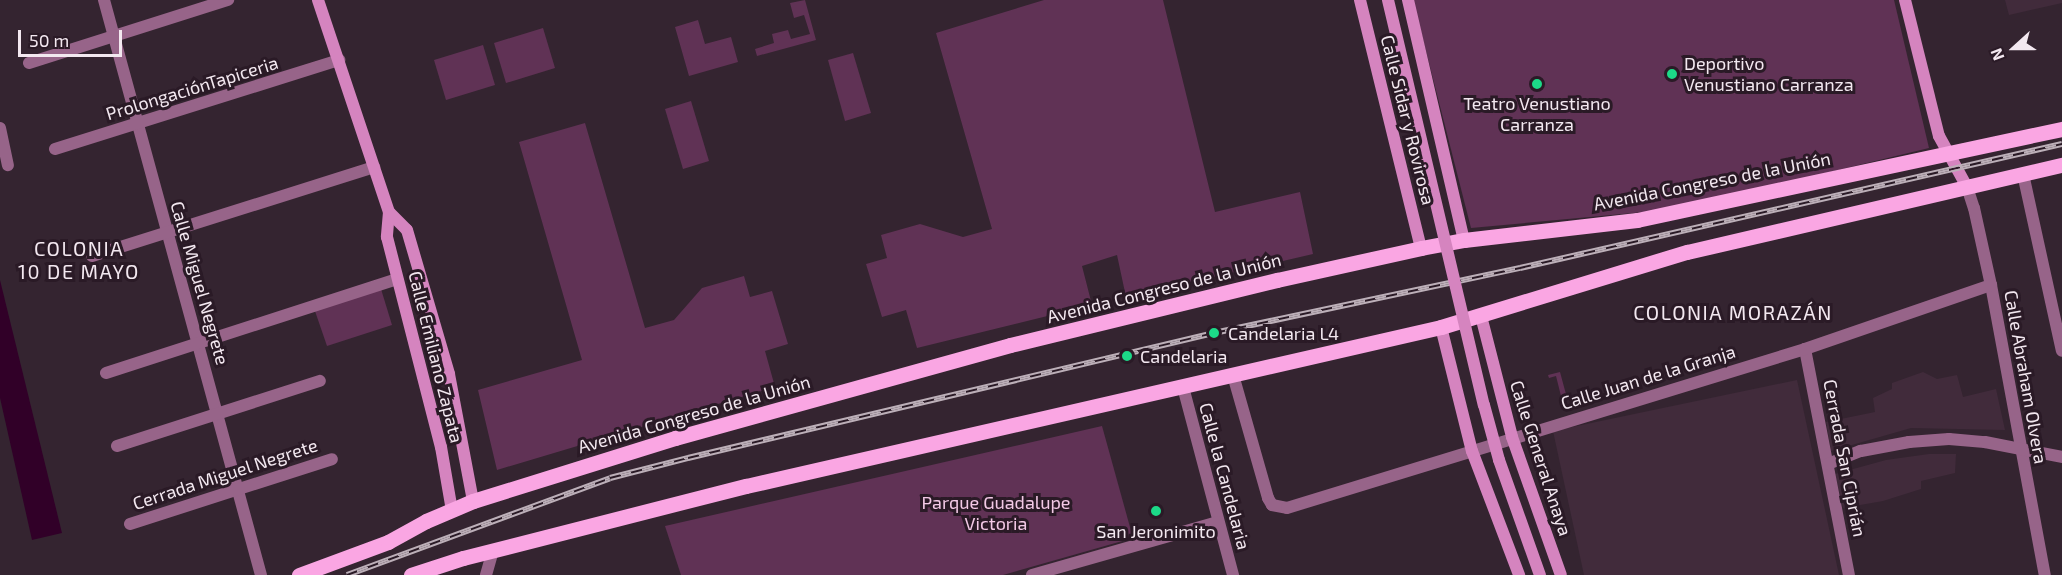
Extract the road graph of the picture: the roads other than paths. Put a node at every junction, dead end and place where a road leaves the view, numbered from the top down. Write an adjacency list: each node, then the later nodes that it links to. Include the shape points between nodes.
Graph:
1 (104, 0): 8 (street, Calle Miguel Negrete)
2 (228, 0): 8 (street)
3 (318, 0): 9 (street, Calle Emiliano Zapata)
4 (1360, 0): 24 (street, Calle Sidar y Rovirosa)
5 (1388, 0): 58 (street, bridge, via 1484,405)
6 (1408, 0): 23 (street, Calle Sidar y Rovirosa)
7 (1905, 0): 15 (street)
8 (115, 37): 10 (street); 11 (street, Calle Miguel Negrete)
9 (339, 60): 11 (street, ProlongaciónTapiceria); 18 (street, Calle Emiliano Zapata)
10 (29, 63)
11 (139, 124): 14 (street, ProlongaciónTapiceria); 22 (street, Calle Miguel Negrete)
12 (0, 128): 16 (street)
13 (2062, 129): 15 (main road, Avenida Congreso de la Unión)
14 (54, 149)
15 (1946, 153): 20 (street); 23 (main road, Avenida Congreso de la Unión, via 1637,220)
16 (8, 165)
17 (2062, 165): 19 (main road)
18 (374, 167): 21 (street, Calle Emiliano Zapata); 22 (street)
19 (2023, 174): 20 (main road); 32 (street)
20 (1967, 187): 27 (street, Calle Abraham Olvera); 28 (main road, via 1658,259)
21 (389, 212): 26 (street, Calle Emiliano Zapata, via 387,237); 46 (street, Calle Emiliano Zapata, via 407,230 446,363)
22 (167, 233): 25 (street); 30 (street, Calle Miguel Negrete)
23 (1464, 240): 24 (main road, Avenida Congreso de la Unión)
24 (1421, 248): 46 (main road, Avenida Congreso de la Unión, via 1254,285 926,367 675,438)
25 (92, 256)
26 (398, 279): 30 (street); 47 (street, Calle Emiliano Zapata, via 441,447)
27 (1991, 285): 31 (street, Calle Juan de la Granja); 40 (street, Calle Abraham Olvera)
28 (1481, 316): 29 (main road); 38 (street, Calle General Anaya)
29 (1441, 327): 34 (main road); 41 (street)
30 (198, 341): 33 (street); 37 (street, Calle Miguel Negrete)
31 (1805, 349): 38 (street, Calle Juan de la Granja); 44 (street, Cerrada San Ciprián)
32 (2062, 351)
33 (106, 373)
34 (1233, 375): 36 (main road); 41 (street, Calle Juan de la Granja, via 1268,498 1279,508)
35 (320, 381): 37 (street)
36 (1183, 387): 48 (street, Calle la Candelaria); 50 (main road, via 920,445)
37 (219, 414): 39 (street); 45 (street, Calle Miguel Negrete)
38 (1512, 437): 41 (street, Calle Juan de la Granja); 59 (street, Calle General Anaya)
39 (117, 446)
40 (2021, 448): 42 (street); 44 (street, via 1949,439 1909,442 1862,451); 61 (street, Calle Abraham Olvera)
41 (1472, 451): 57 (street)
42 (2062, 457)
43 (332, 459): 45 (street, Cerrada Miguel Negrete)
44 (1828, 464): 60 (street, Cerrada San Ciprián)
45 (240, 489): 49 (street, Cerrada Miguel Negrete); 51 (street, Calle Miguel Negrete)
46 (473, 501): 47 (main road, Avenida Congreso de la Unión)
47 (452, 511): 52 (main road, Avenida Congreso de la Unión, via 388,542)
48 (1218, 522): 55 (street); 56 (street, Calle la Candelaria)
49 (130, 524)
50 (493, 551): 53 (main road); 54 (street)
51 (261, 575)
52 (298, 575)
53 (411, 575)
54 (486, 575)
55 (1032, 575)
56 (1233, 575)
57 (1519, 575)
58 (1540, 575)
59 (1561, 575)
60 (1849, 575)
61 (2044, 575)

